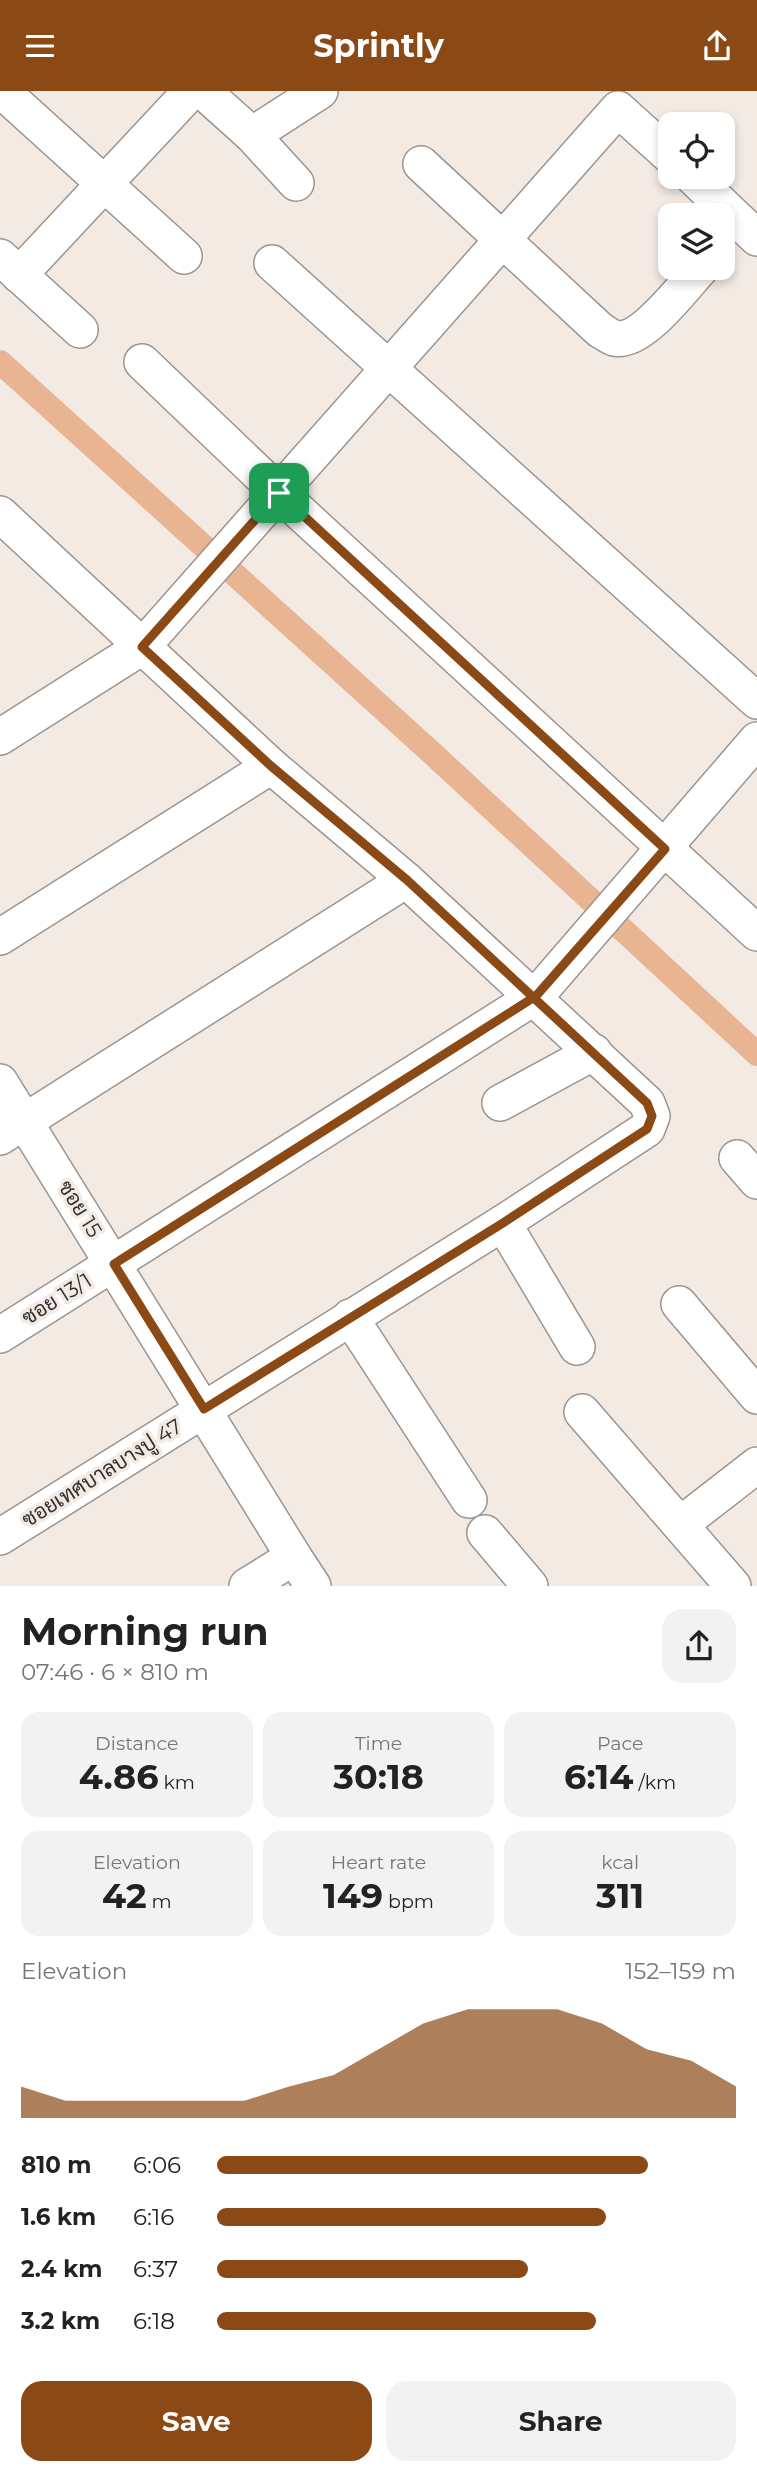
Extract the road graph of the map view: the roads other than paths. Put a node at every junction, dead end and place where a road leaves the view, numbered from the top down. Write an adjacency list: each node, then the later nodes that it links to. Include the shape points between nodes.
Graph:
1 (2, 91): 10 (street)
2 (191, 91): 10 (street)
3 (203, 91): 6 (street)
4 (320, 91): 6 (street)
5 (626, 100): 7 (street); 13 (street)
6 (252, 135): 9 (street)
7 (658, 141)
8 (421, 165): 13 (street)
9 (296, 183)
10 (104, 184): 14 (street); 16 (street)
11 (702, 189): 12 (street)
12 (741, 235)
13 (504, 239): 17 (street, via 614,338 629,337 649,324); 20 (street)
14 (184, 256)
15 (272, 263): 20 (street)
16 (10, 266): 18 (street)
17 (690, 280)
18 (80, 330)
19 (142, 362): 21 (street)
20 (388, 367): 21 (street); 24 (street)
21 (279, 493): 23 (street); 28 (street)
22 (5, 528): 23 (street, ซอยเทศบาลบางปู 47)
23 (142, 647): 25 (street); 27 (street, ซอยเทศบาลบางปู 47)
24 (757, 701)
25 (0, 737)
26 (757, 740): 28 (street, ซอย 13/1)
27 (271, 766): 29 (street, ซอยเทศบาลบางปู 47); 31 (street)
28 (665, 849): 30 (street); 32 (street, ซอย 13/1)
29 (407, 880): 32 (street, ซอยเทศบาลบางปู 47); 36 (street)
30 (757, 933)
31 (0, 937)
32 (536, 996): 33 (street, ซอยเทศบาลบางปู 47); 38 (street, ซอย 13/1)
33 (594, 1052): 35 (street); 37 (street, ซอยเทศบาลบางปู 47, via 647,1103 652,1116 647,1129)
34 (0, 1081): 36 (street, ซอย 15)
35 (500, 1103)
36 (13, 1129): 38 (street, ซอย 15)
37 (503, 1223): 40 (street, ซอยเทศบาลบางปู 47); 42 (street)
38 (114, 1264): 41 (street, ซอย 13/1); 44 (street, ซอย 15)
39 (679, 1304): 43 (street)
40 (349, 1317): 44 (street, ซอยเทศบาลบางปู 47); 47 (street)
41 (0, 1335)
42 (577, 1347)
43 (757, 1396)
44 (204, 1409): 50 (street, ซอยเทศบาลบางปู 47); 51 (street, ซอย 15)
45 (582, 1412): 48 (street)
46 (757, 1465): 48 (street)
47 (469, 1500)
48 (681, 1524): 55 (street)
49 (485, 1533): 54 (street)
50 (0, 1537)
51 (294, 1557): 52 (street); 53 (street, ซอย 15)
52 (247, 1586)
53 (313, 1586)
54 (530, 1586)
55 (733, 1586)

